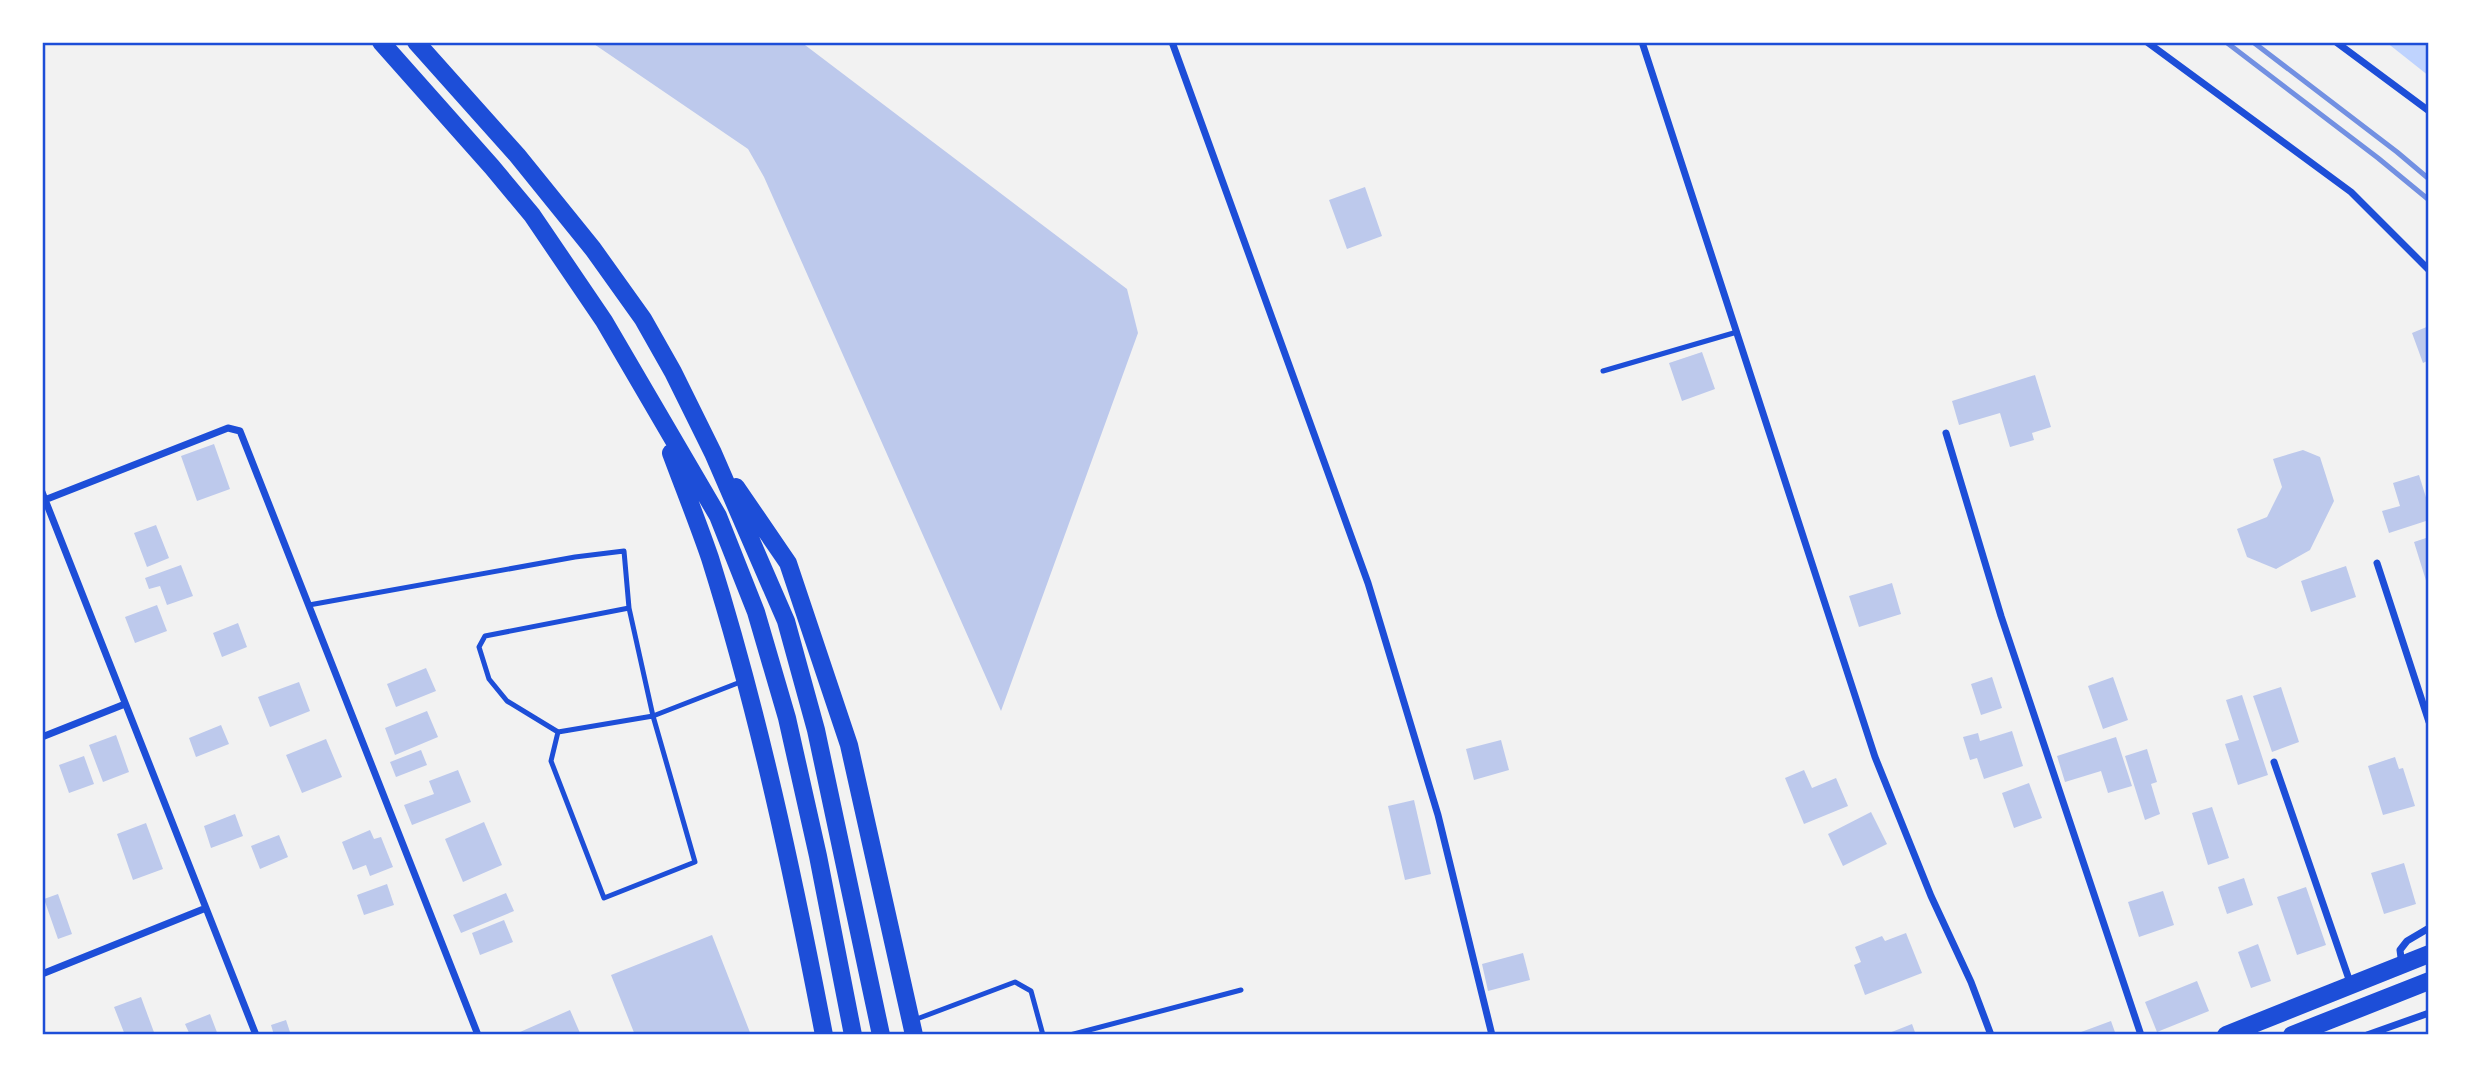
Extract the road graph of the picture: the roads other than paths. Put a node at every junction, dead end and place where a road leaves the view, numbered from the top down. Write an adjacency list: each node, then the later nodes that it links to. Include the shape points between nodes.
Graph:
1 (381, 42): 11 (main road, via 532,215 604,321)
2 (416, 42): 13 (main road, via 593,249 643,319)
3 (1172, 42): 42 (street, via 1368,583 1438,815)
4 (1642, 42): 9 (street)
5 (2147, 42): 8 (street, via 2351,192)
6 (2336, 42): 7 (street)
7 (2429, 111)
8 (2429, 270)
9 (1737, 332): 10 (lane); 43 (street, via 1875,757)
10 (1603, 372)
11 (657, 414): 18 (main road, via 709,556); 38 (main road, via 718,516 756,612 787,718)
12 (1946, 433): 44 (street, via 2001,616)
13 (713, 453): 34 (main road, via 788,563 849,745); 39 (main road, via 786,621 817,730)
14 (43, 498): 16 (street, via 234,428 243,436); 19 (street)
15 (2377, 563): 21 (street)
16 (309, 605): 17 (lane, via 624,551); 36 (street)
17 (629, 608): 20 (lane); 22 (lane, via 485,636 478,647 489,680 507,701)
18 (746, 680): 20 (lane); 37 (main road)
19 (125, 704): 23 (street); 25 (street)
20 (653, 716): 22 (lane); 22 (lane, via 695,862 604,898 551,761)
21 (2429, 722)
22 (558, 732)
23 (42, 737)
24 (2274, 762): 31 (street)
25 (206, 908): 29 (street); 35 (street)
26 (2429, 928): 28 (street, via 2400,950)
27 (2429, 954): 28 (main road)
28 (2402, 965): 31 (main road)
29 (42, 974)
30 (2429, 981): 46 (main road)
31 (2351, 985): 45 (main road)
32 (1241, 990): 41 (lane)
33 (2429, 1013): 47 (street)
34 (912, 1028): 40 (lane, via 1015,982 1031,991)
35 (256, 1035)
36 (478, 1035)
37 (824, 1035)
38 (853, 1035)
39 (881, 1035)
40 (1043, 1035)
41 (1070, 1035)
42 (1492, 1035)
43 (1990, 1035)
44 (2141, 1035)
45 (2226, 1035)
46 (2294, 1035)
47 (2368, 1035)

